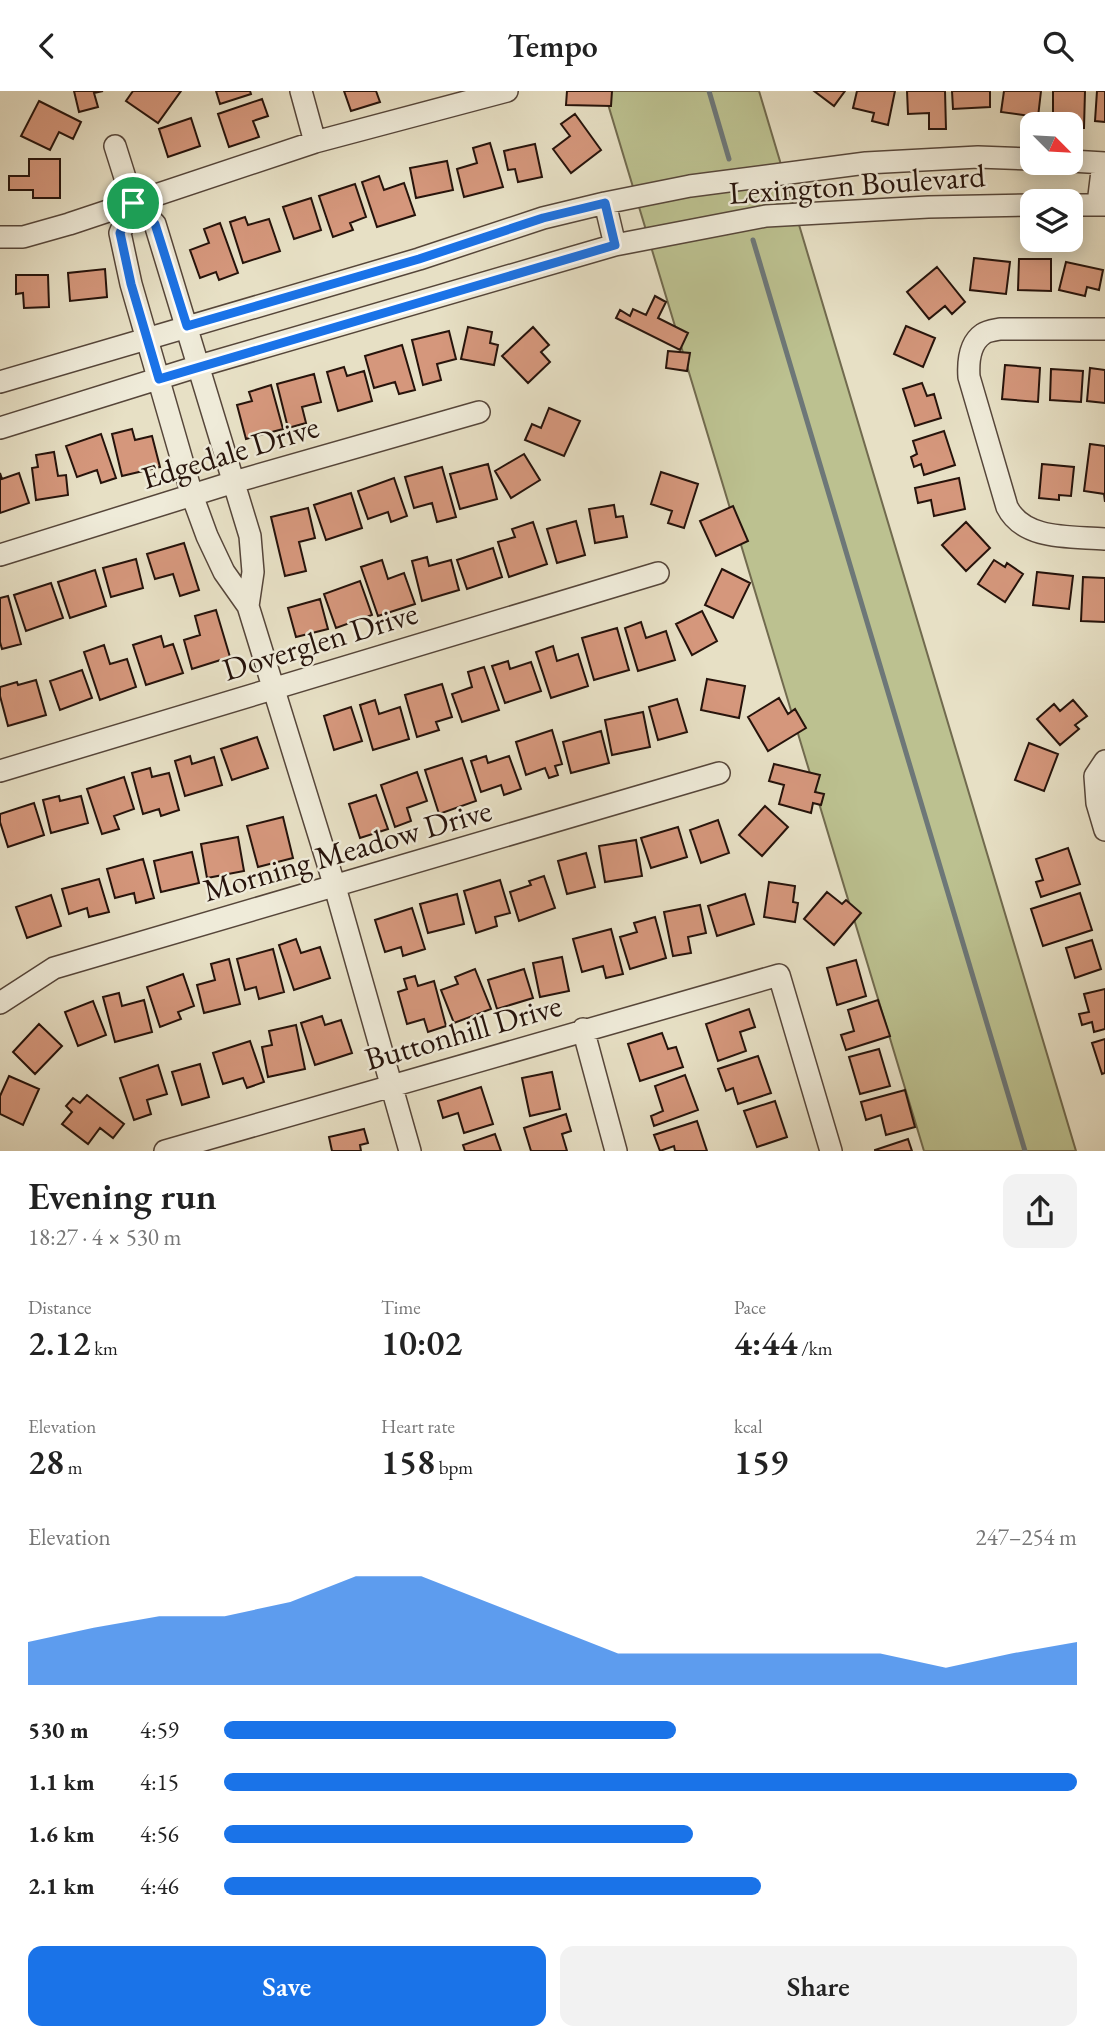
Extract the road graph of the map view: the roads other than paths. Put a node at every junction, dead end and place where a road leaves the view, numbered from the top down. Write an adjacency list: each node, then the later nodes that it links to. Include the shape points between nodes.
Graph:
1 (302, 91): 3 (street)
2 (507, 91): 3 (street)
3 (314, 142): 8 (street)
4 (115, 146): 8 (street)
5 (1020, 159): 9 (street, Lexington Boulevard, via 866,163 690,186)
6 (1083, 162): 7 (street)
7 (1104, 163): 12 (street)
8 (133, 203): 13 (street, via 23,237); 15 (street, via 155,224); 17 (street, via 120,233)
9 (605, 203): 14 (street); 15 (street, Lexington Boulevard)
10 (1020, 205): 14 (street, Lexington Boulevard, via 766,216)
11 (1083, 205): 12 (street)
12 (1102, 205)
13 (0, 237)
14 (615, 245): 18 (street, Lexington Boulevard)
15 (187, 326): 17 (street, Lexington Boulevard); 18 (street)
16 (1105, 329): 25 (street, via 1000,329 983,334 968,362 1013,520 1027,529 1056,535)
17 (147, 340): 19 (street); 20 (street, Lexington Boulevard)
18 (199, 366): 19 (street, Lexington Boulevard); 23 (street)
19 (159, 379): 22 (street, Lexington Boulevard); 24 (street)
20 (0, 382)
21 (479, 412): 23 (street, Edgedale Drive)
22 (0, 428)
23 (234, 482): 24 (street, Edgedale Drive); 28 (street, via 250,536 253,572)
24 (192, 495): 26 (street, Edgedale Drive); 28 (street, via 224,572)
25 (1105, 539)
26 (0, 555)
27 (658, 573): 29 (street, Doverglen Drive)
28 (248, 606): 29 (street)
29 (274, 687): 31 (street, Doverglen Drive); 34 (street)
30 (1105, 761): 33 (street, via 1095,776)
31 (0, 771)
32 (719, 773): 34 (street, Morning Meadow Drive)
33 (1105, 830)
34 (335, 887): 35 (street, Morning Meadow Drive, via 54,968); 37 (street)
35 (0, 1003)
36 (583, 1029): 37 (street, Buttonhill Drive); 40 (street); 41 (street, Buttonhill Drive, via 779,975)
37 (390, 1086): 38 (street, Buttonhill Drive); 39 (street)
38 (165, 1151)
39 (410, 1151)
40 (616, 1151)
41 (831, 1151)

